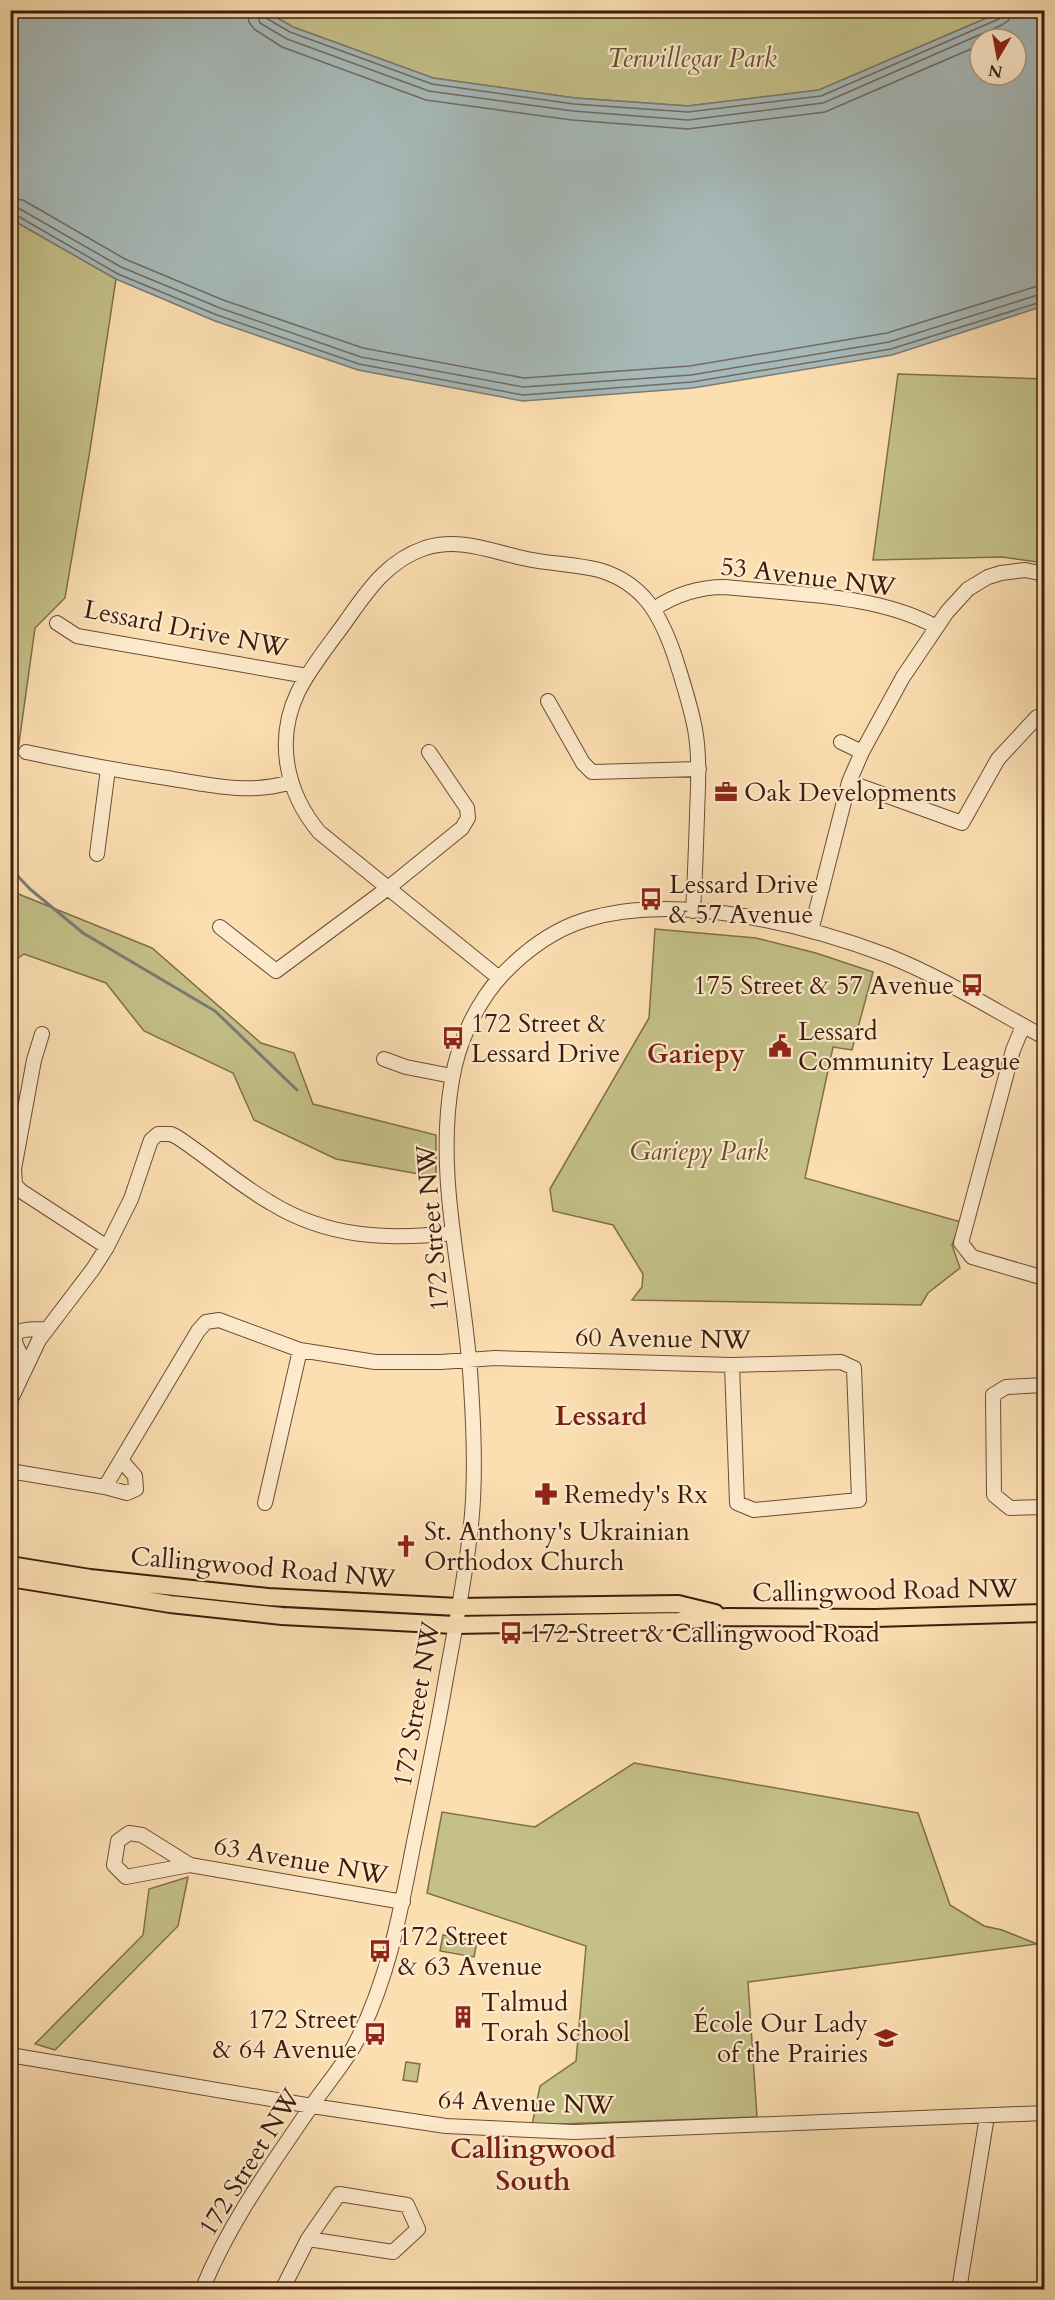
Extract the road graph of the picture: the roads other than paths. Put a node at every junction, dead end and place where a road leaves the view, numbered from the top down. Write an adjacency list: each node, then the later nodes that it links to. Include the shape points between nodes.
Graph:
1 (1044, 574): 4 (street, via 1013,571 988,577 960,597)
2 (654, 609): 4 (street, 53 Avenue NW, via 681,594 725,587 861,601 898,610); 5 (street, Lessard Drive NW, via 628,584 599,570 525,559 476,546 435,546 407,556 379,577); 13 (street, Lessard Drive NW, via 690,705)
3 (57, 623): 5 (street, Lessard Drive NW, via 77,636)
4 (936, 627): 11 (street)
5 (308, 676): 14 (street, Lessard Drive NW, via 286,728 285,752)
6 (548, 701): 13 (street, via 592,772)
7 (1044, 719): 15 (street, via 1037,717 998,759 962,823)
8 (841, 742): 11 (street)
9 (26, 752): 12 (street)
10 (429, 752): 17 (street, via 467,808 466,823)
11 (862, 752): 15 (street)
12 (108, 769): 14 (street, via 234,789); 16 (street)
13 (699, 770): 18 (street, Lessard Drive NW)
14 (291, 782): 17 (street, Lessard Drive NW, via 304,812 319,832)
15 (849, 782): 20 (street)
16 (97, 854)
17 (388, 888): 19 (street, via 276,971); 21 (street, Lessard Drive NW)
18 (693, 911): 20 (street, 172 Street NW); 21 (street, 172 Street NW, via 646,910 582,921 537,944)
19 (220, 927)
20 (811, 931): 22 (street, 172 Street NW, via 917,968)
21 (499, 978): 26 (street, 172 Street NW, via 472,1019)
22 (1023, 1026): 24 (street, 172 Street NW); 29 (street, via 1014,1045 961,1243 972,1257)
23 (42, 1034): 28 (street, via 14,1169 15,1185)
24 (1044, 1037)
25 (384, 1059): 26 (street)
26 (452, 1076): 27 (street, 172 Street NW, via 446,1152)
27 (453, 1233): 28 (street, via 386,1237 315,1224 271,1203 183,1140 164,1133 152,1140 131,1199); 32 (street, 172 Street NW)
28 (107, 1246): 30 (street)
29 (1044, 1278)
30 (47, 1329): 33 (street); 33 (street, via 17,1332 14,1344)
31 (300, 1350): 32 (street, 60 Avenue NW, via 375,1362); 37 (street, 60 Avenue NW, via 219,1320 207,1322); 40 (street)
32 (469, 1360): 34 (street, 60 Avenue NW); 43 (street, 172 Street NW, via 472,1505)
33 (26, 1364): 36 (street)
34 (732, 1365): 34 (street, 60 Avenue NW, via 841,1362 854,1368 860,1500 754,1510 737,1503)
35 (1044, 1385): 41 (street, via 1006,1387 993,1395 994,1495 1011,1508)
36 (10, 1401)
37 (121, 1460): 39 (street, 60 Avenue NW); 39 (street, via 135,1476 136,1488 127,1493)
38 (10, 1471): 39 (street)
39 (105, 1487)
40 (265, 1503)
41 (1044, 1507)
42 (12, 1575): 43 (main road, Callingwood Road NW, via 90,1578 268,1597); 46 (main road, Callingwood Road NW, via 170,1604)
43 (458, 1607): 45 (main road, Callingwood Road NW, via 678,1604); 46 (street, 172 Street NW)
44 (1044, 1613): 45 (main road, Callingwood Road NW)
45 (727, 1617): 46 (main road, Callingwood Road NW)
46 (455, 1625): 48 (street, 172 Street NW)
47 (190, 1865): 47 (street, 63 Avenue NW, via 142,1835 129,1833 118,1841 114,1865 126,1877); 48 (street, 63 Avenue NW)
48 (403, 1902): 50 (street, 172 Street NW, via 381,1986 353,2047)
49 (10, 2055): 50 (street, 64 Avenue NW)
50 (312, 2106): 52 (street, 64 Avenue NW, via 446,2126 574,2132); 54 (street, 172 Street NW, via 252,2193)
51 (1044, 2113): 52 (street, 64 Avenue NW)
52 (987, 2116): 56 (street)
53 (308, 2239): 53 (street, via 339,2194 407,2205 418,2229 393,2252); 55 (street)
54 (202, 2289)
55 (282, 2289)
56 (959, 2289)

